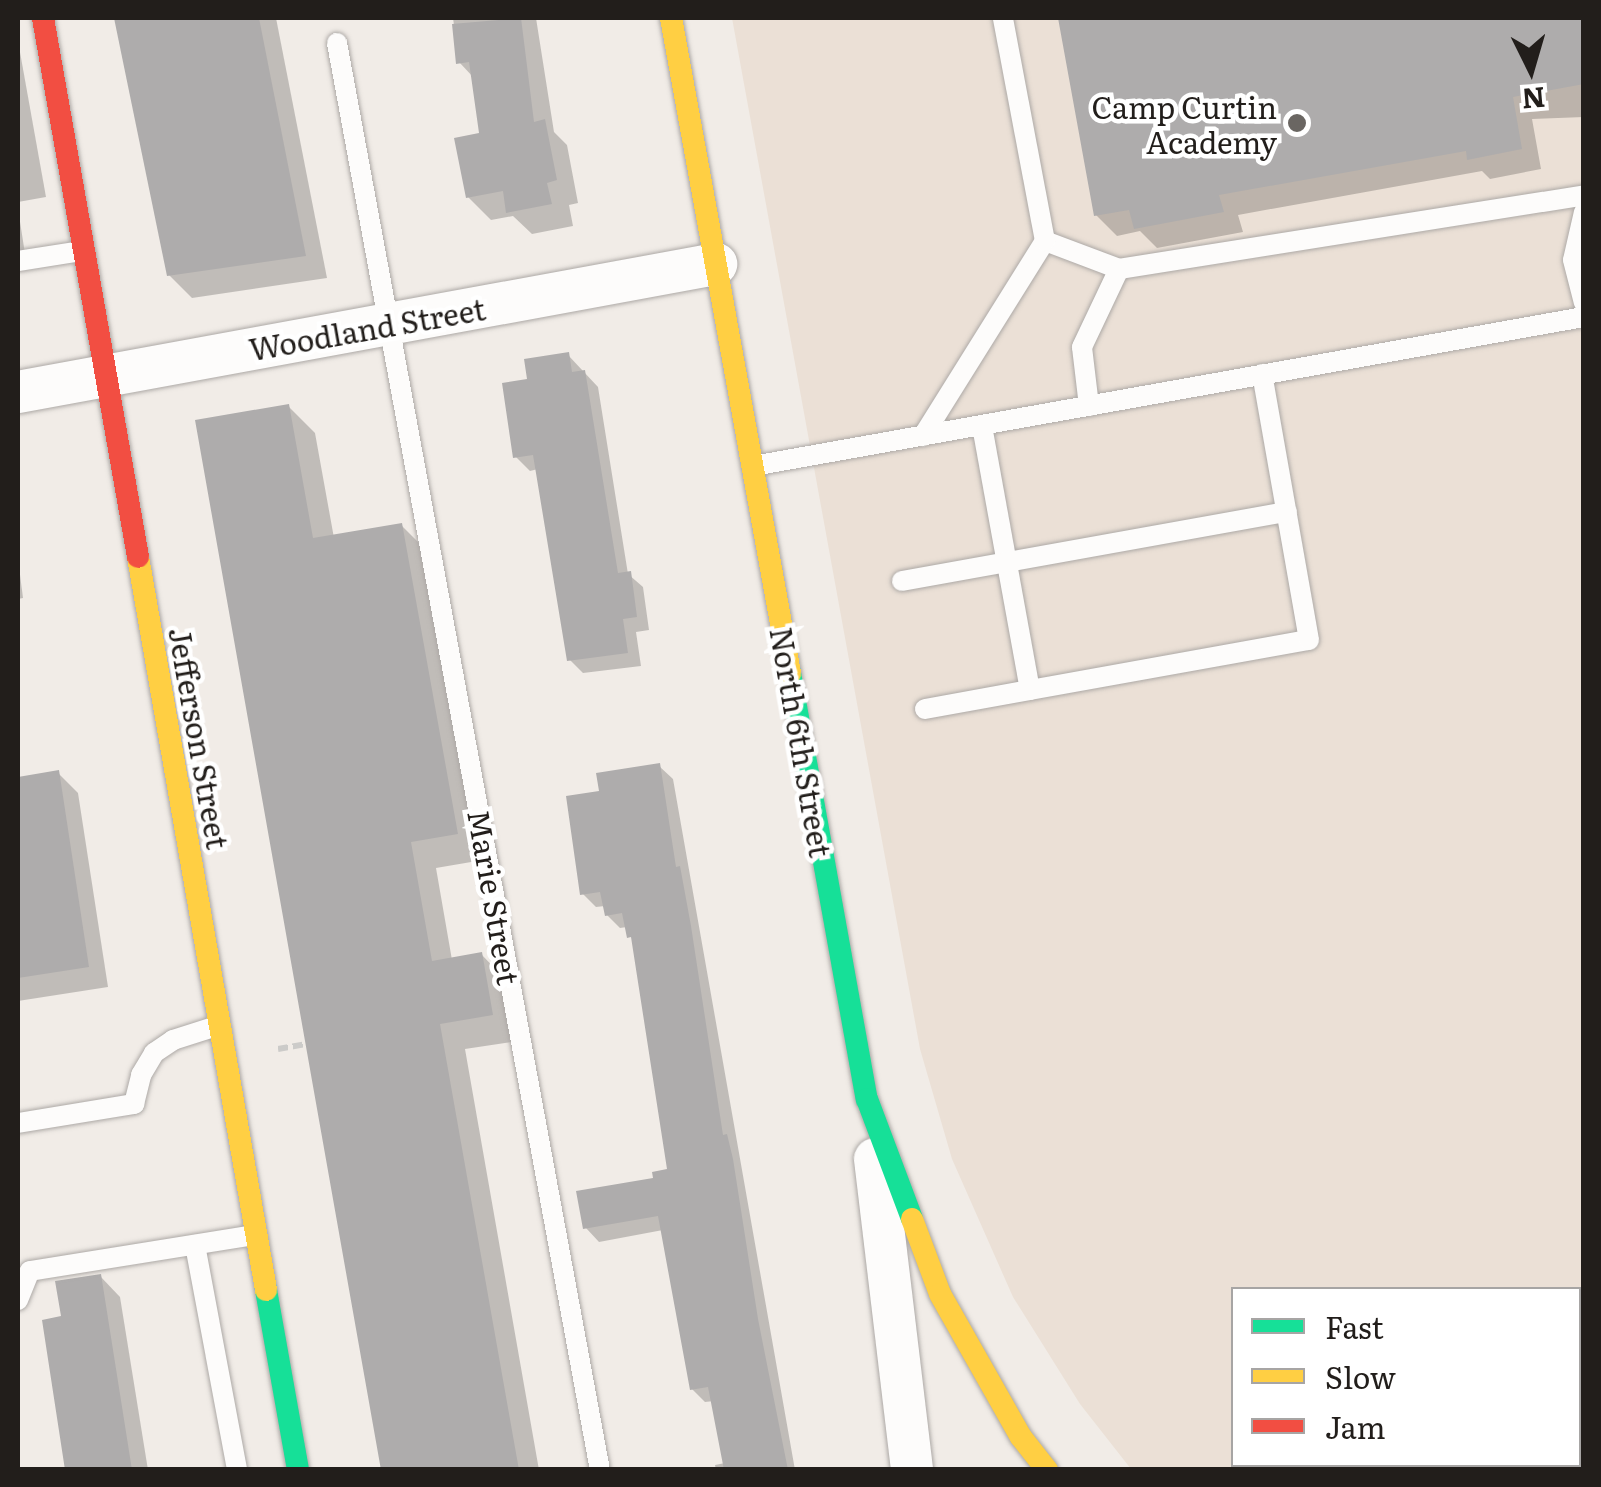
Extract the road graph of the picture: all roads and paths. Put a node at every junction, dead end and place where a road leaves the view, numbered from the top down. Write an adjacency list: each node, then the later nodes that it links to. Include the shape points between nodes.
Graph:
1 (43, 18): 8 (street, Jefferson Street)
2 (671, 18): 10 (street, North 6th Street)
3 (1004, 18): 7 (lane)
4 (337, 43): 14 (lane, Marie Street)
5 (1584, 194): 11 (lane)
6 (1584, 212): 12 (lane, via 1573,260)
7 (1046, 241): 11 (lane); 20 (lane)
8 (84, 250): 9 (lane); 16 (street, Jefferson Street)
9 (18, 262)
10 (716, 264): 14 (street, Woodland Street); 21 (street, North 6th Street)
11 (1119, 270): 18 (lane, via 1082,347)
12 (1584, 303)
13 (1584, 316): 15 (lane)
14 (391, 324): 16 (street, Woodland Street); 37 (lane, Marie Street)
15 (1262, 374): 18 (lane); 22 (lane)
16 (106, 376): 17 (street, Woodland Street); 27 (street, Jefferson Street)
17 (18, 392)
18 (1090, 406): 19 (lane)
19 (982, 426): 20 (lane); 23 (lane)
20 (923, 436): 21 (lane)
21 (751, 466): 30 (street, North 6th Street)
22 (1287, 512): 23 (lane); 25 (lane, via 1310,640)
23 (1006, 562): 24 (lane); 25 (lane)
24 (902, 581)
25 (1030, 690): 26 (lane)
26 (926, 709)
27 (220, 1026): 31 (lane, via 154,1053 134,1104); 32 (street, Jefferson Street)
28 (306, 1044): 29 (path)
29 (260, 1052)
30 (868, 1099): 38 (street, North 6th Street); 39 (street, via 940,1294 1021,1437)
31 (18, 1123)
32 (257, 1235): 33 (lane); 36 (street, Jefferson Street)
33 (196, 1245): 34 (lane, via 30,1271); 35 (lane)
34 (18, 1300)
35 (237, 1470)
36 (298, 1470)
37 (600, 1470)
38 (912, 1470)
39 (1047, 1470)

